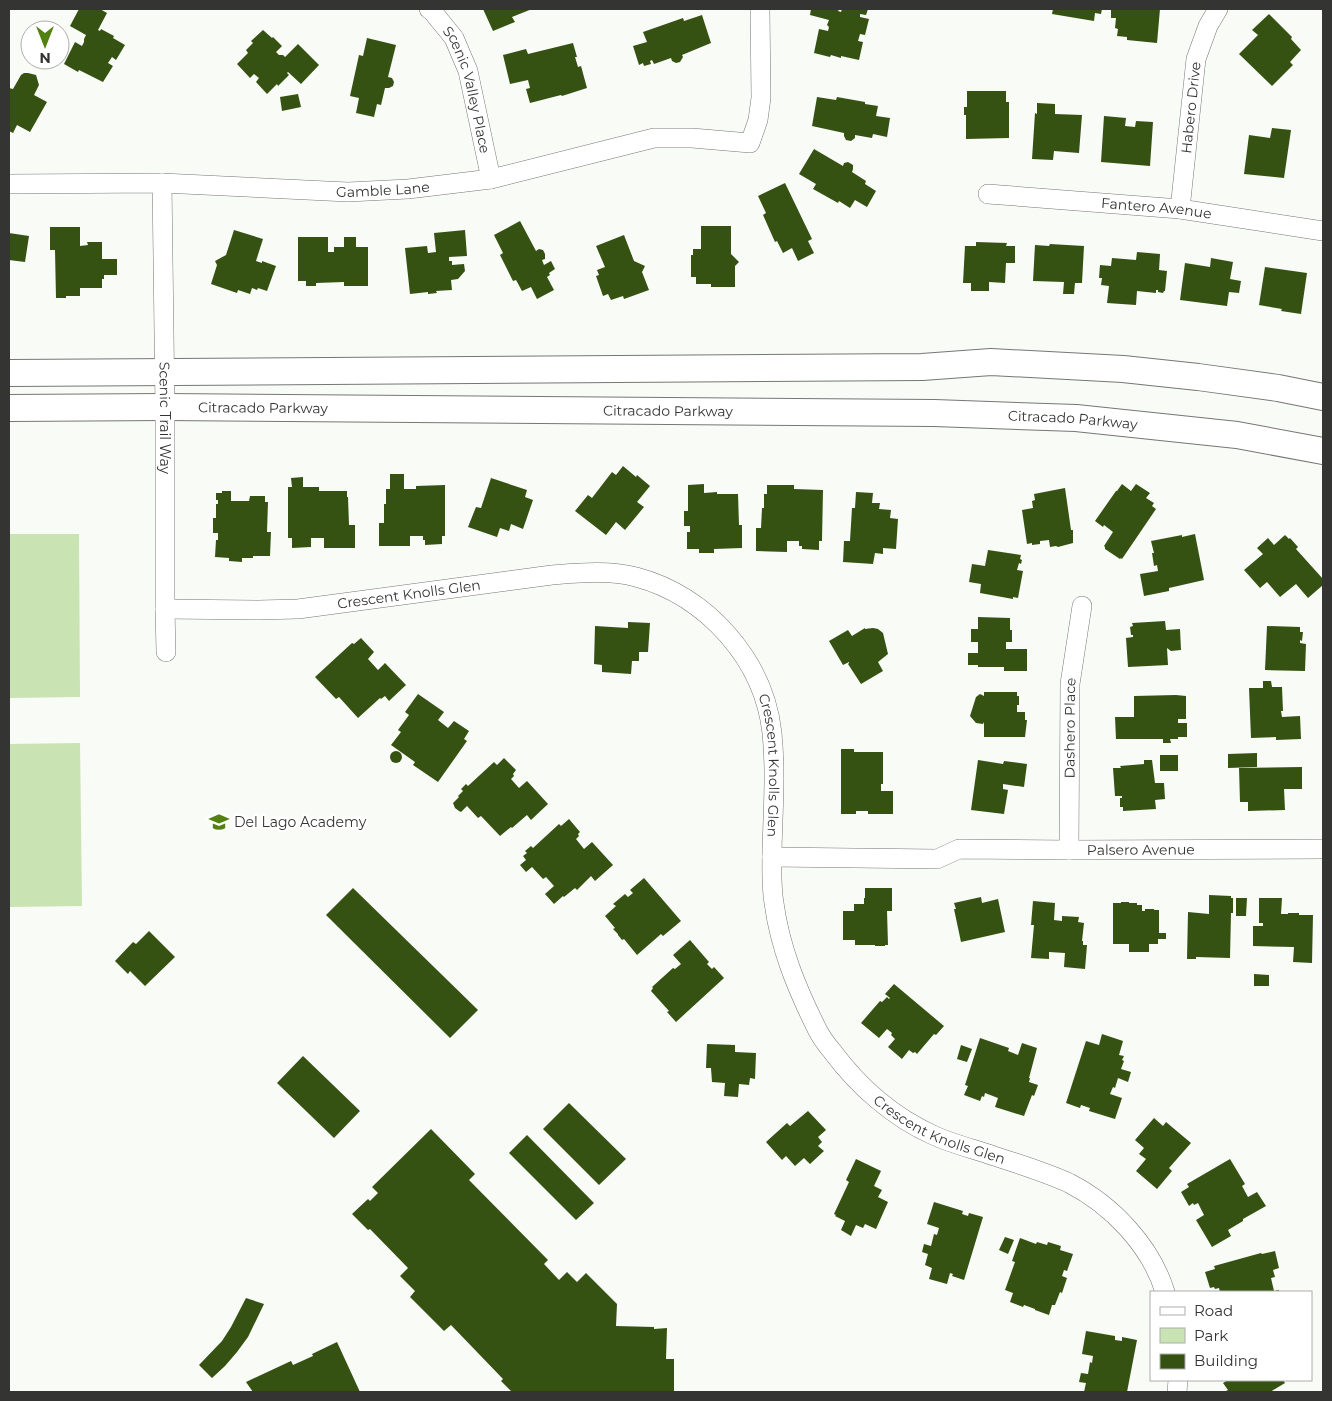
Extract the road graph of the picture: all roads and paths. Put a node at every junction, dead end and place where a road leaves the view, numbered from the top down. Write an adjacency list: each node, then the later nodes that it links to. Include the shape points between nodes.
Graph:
1 (429, 9): 4 (street, Scenic Valley Place, via 454,38 468,71)
2 (760, 9): 4 (street, Gamble Lane, via 761,98 750,143 654,138)
3 (1218, 9): 8 (street, Habero Drive, via 1196,59)
4 (491, 179): 5 (street, Gamble Lane, via 348,192)
5 (162, 183): 6 (street, Gamble Lane); 10 (street, Scenic Trail Way)
6 (9, 184)
7 (988, 194): 8 (street, Fantero Avenue)
8 (1180, 210): 9 (street, Fantero Avenue)
9 (1323, 231)
10 (165, 372): 11 (street); 12 (street, via 912,367 991,362 1132,370 1216,379); 13 (street, Scenic Trail Way)
11 (9, 373)
12 (1323, 397)
13 (165, 407): 14 (street, Citracado Parkway); 15 (street, Citracado Parkway, via 934,413 1076,418 1237,435); 17 (street, Scenic Trail Way)
14 (9, 408)
15 (1323, 451)
16 (1082, 606): 20 (street, Dashero Place, via 1070,684)
17 (165, 609): 18 (street, Scenic Trail Way); 21 (street, Crescent Knolls Glen, via 298,609 581,573 636,577 670,590 696,605 735,644 753,672 766,703 772,731)
18 (166, 652)
19 (1323, 849): 20 (street, Palsero Avenue)
20 (1069, 850): 21 (street, Palsero Avenue, via 959,848 938,859)
21 (772, 857): 22 (street, Crescent Knolls Glen, via 774,902 788,965 819,1034 844,1067 898,1115 934,1136 1027,1166 1069,1184 1114,1214 1150,1259)
22 (1165, 1291)

